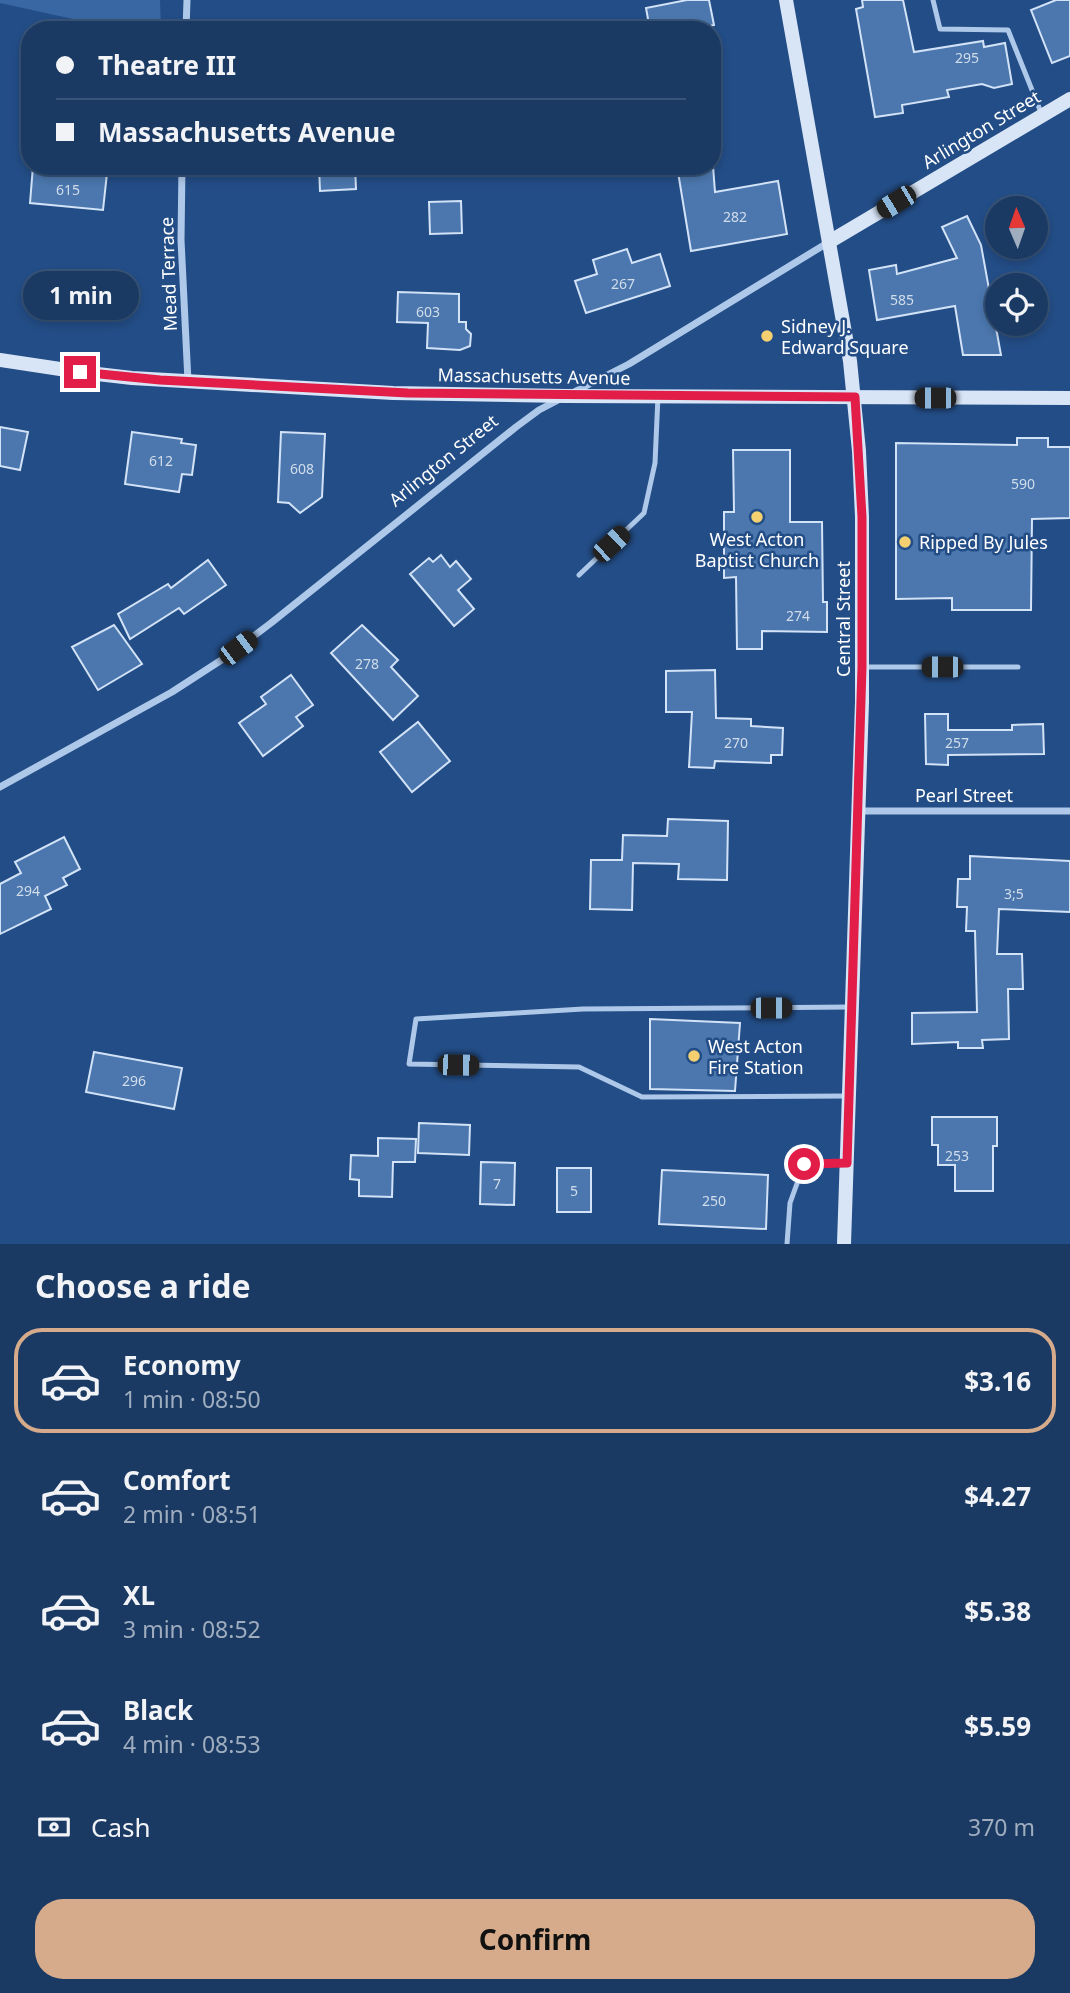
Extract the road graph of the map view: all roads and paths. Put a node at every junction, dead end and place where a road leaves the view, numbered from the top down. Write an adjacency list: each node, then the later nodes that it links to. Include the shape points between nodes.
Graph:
1 (187, 0): 4 (street)
2 (786, 0): 8 (street, Central Street)
3 (933, 0): 6 (lane, via 940,29 1007,30)
4 (186, 21)
5 (1070, 99): 6 (street, Arlington Street)
6 (1042, 115): 8 (street, Arlington Street)
7 (183, 175): 10 (street, Mead Terrace)
8 (829, 242): 11 (street, Arlington Street, via 629,364); 13 (street, Central Street)
9 (0, 360): 10 (street, Massachusetts Avenue, via 92,374)
10 (188, 381): 11 (street, Massachusetts Avenue, via 393,393)
11 (566, 396): 12 (street, Massachusetts Avenue); 18 (street, Arlington Street, via 516,427 215,664)
12 (658, 397): 13 (street, Massachusetts Avenue); 15 (lane, via 655,463 644,513)
13 (855, 397): 14 (street, Massachusetts Avenue); 16 (street, Central Street, via 862,517)
14 (1070, 398)
15 (579, 575)
16 (862, 667): 17 (lane); 19 (street, Central Street)
17 (1018, 667)
18 (0, 788)
19 (858, 811): 20 (street, Pearl Street); 21 (street, Central Street)
20 (1070, 811)
21 (852, 1007): 22 (street, Central Street); 22 (lane, via 583,1009 416,1019 409,1064 579,1067 642,1097)
22 (849, 1096): 23 (street, Central Street)
23 (847, 1163): 24 (lane, via 804,1164 789,1203); 25 (street, Central Street)
24 (787, 1244)
25 (844, 1244)

